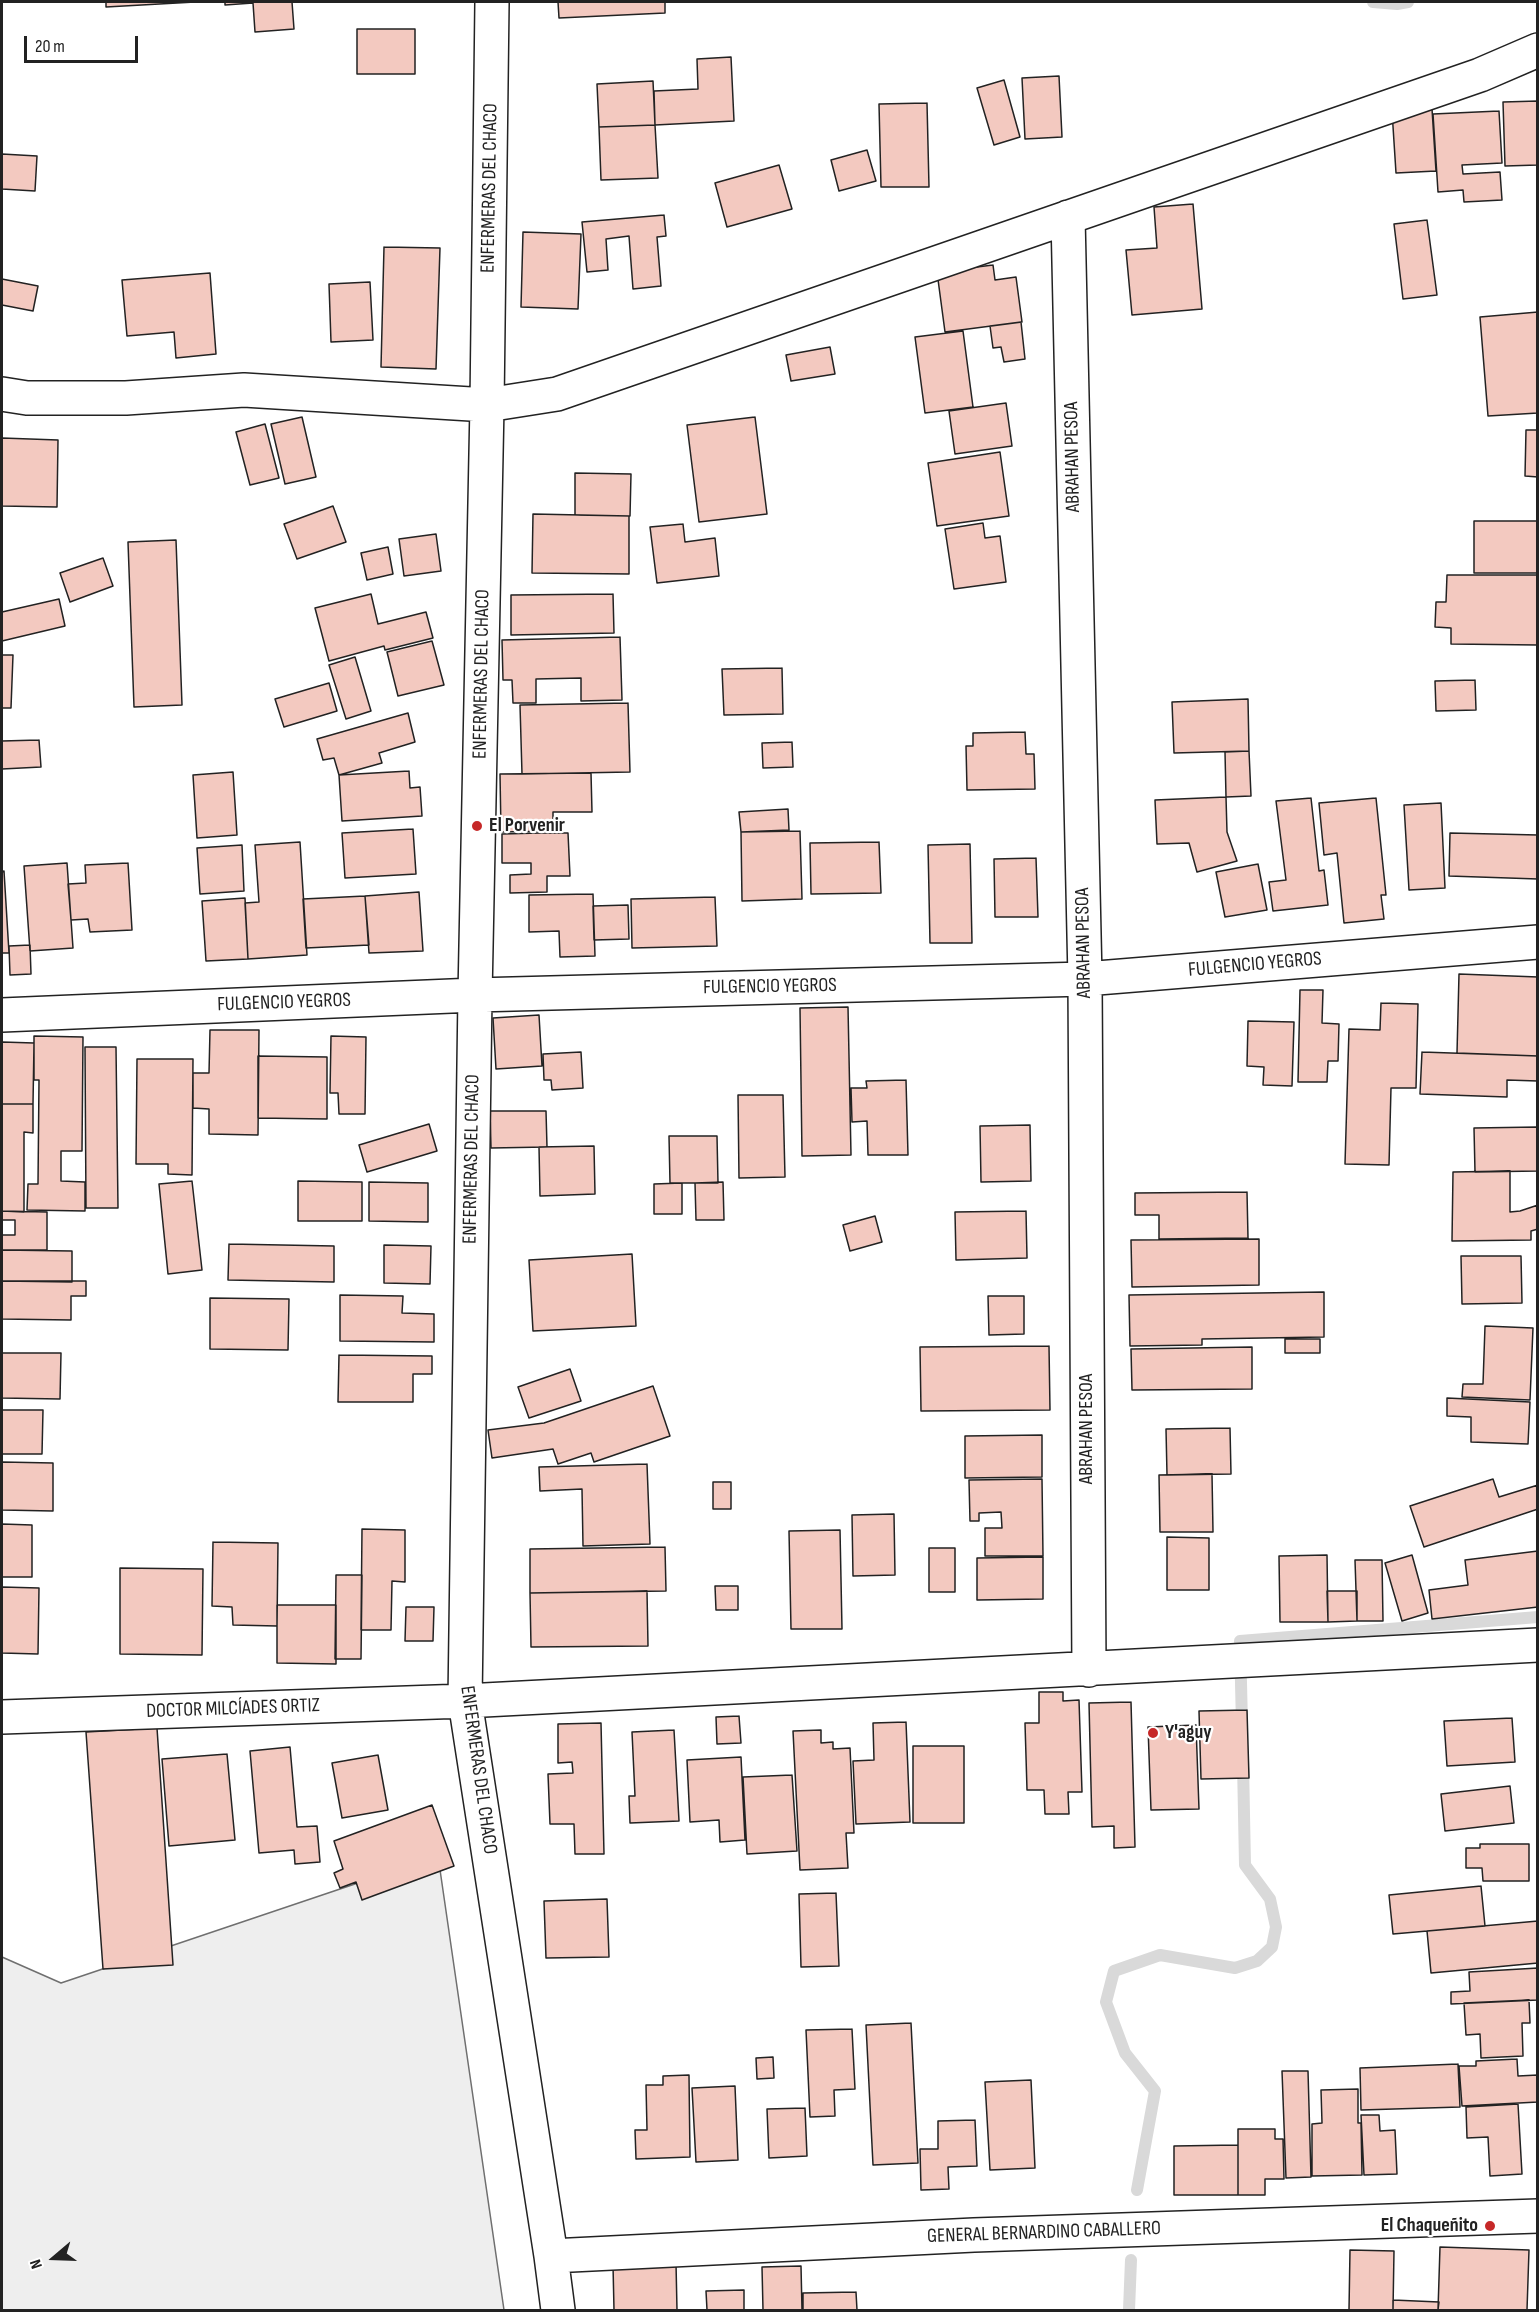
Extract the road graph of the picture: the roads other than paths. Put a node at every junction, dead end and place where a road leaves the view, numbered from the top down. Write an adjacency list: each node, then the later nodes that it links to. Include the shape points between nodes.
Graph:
1 (492, 2): 5 (street, ENFERMERAS DEL CHACO)
2 (1538, 50): 3 (street, via 1480,75)
3 (1068, 217): 5 (street, via 557,394); 7 (street, ABRAHAN PESOA)
4 (2, 394): 5 (street, via 126,399 244,390)
5 (488, 405): 8 (street, ENFERMERAS DEL CHACO)
6 (1538, 942): 7 (street, FULGENCIO YEGROS)
7 (1085, 979): 8 (street, FULGENCIO YEGROS); 11 (street, ABRAHAN PESOA)
8 (474, 995): 9 (street, FULGENCIO YEGROS); 12 (street, ENFERMERAS DEL CHACO)
9 (2, 1015)
10 (1538, 1645): 11 (street, DOCTOR MILCÍADES ORTIZ)
11 (1089, 1670): 12 (street, DOCTOR MILCÍADES ORTIZ)
12 (465, 1701): 13 (street, DOCTOR MILCÍADES ORTIZ); 15 (street, ENFERMERAS DEL CHACO)
13 (2, 1717)
14 (1538, 2216): 15 (street, GENERAL BERNARDINO CABALLERO, via 974,2235)
15 (551, 2256): 16 (street, ENFERMERAS DEL CHACO)
16 (558, 2310)

